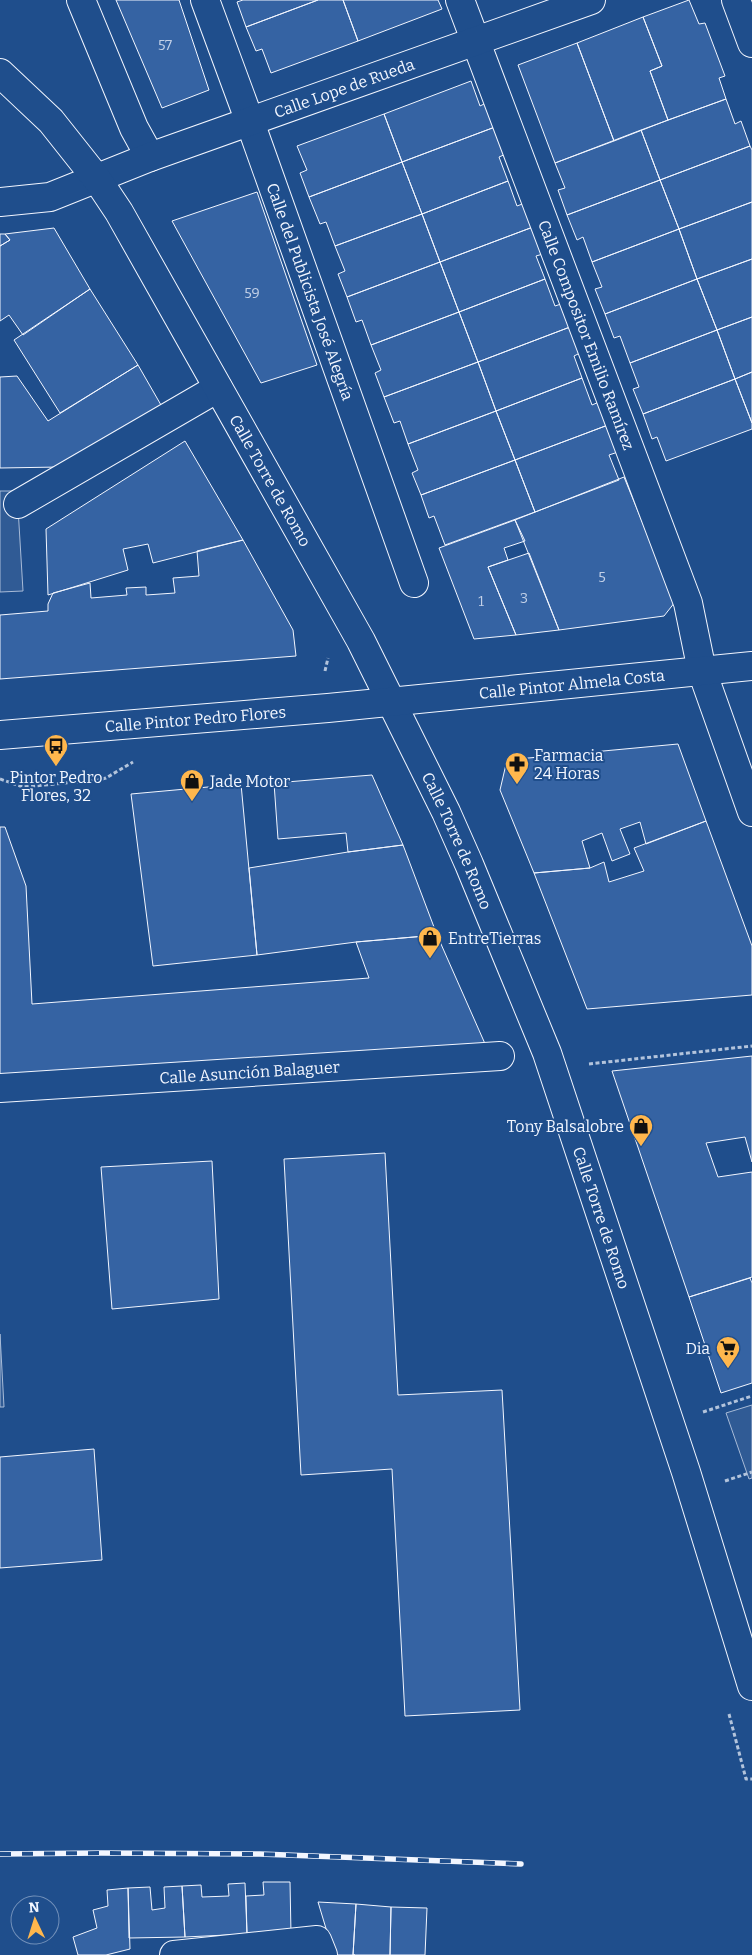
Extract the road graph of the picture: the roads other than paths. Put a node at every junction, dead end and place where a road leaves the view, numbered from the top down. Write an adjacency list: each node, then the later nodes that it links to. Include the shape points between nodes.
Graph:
1 (81, 0): 10 (street, via 134,128)
2 (205, 0): 9 (street, Calle del Publicista José Alegría)
3 (460, 0): 6 (street, Calle Compositor Emilio Ramírez)
4 (591, 0): 6 (street, Calle Lope de Rueda)
5 (736, 0): 7 (street)
6 (475, 41): 9 (street, Calle Lope de Rueda); 17 (street, Calle Compositor Emilio Ramírez, via 688,603)
7 (752, 43)
8 (0, 72): 11 (street, Calle Torre de Romo, via 51,121)
9 (250, 122): 10 (street, Calle Lope de Rueda); 15 (street, Calle del Publicista José Alegría)
10 (150, 157): 11 (street, Calle Lope de Rueda)
11 (97, 179): 12 (street, Calle Lope de Rueda, via 50,197); 13 (street, Calle Torre de Romo, via 119,212)
12 (0, 202)
13 (218, 388): 14 (street); 18 (street, Calle Torre de Romo, via 361,641)
14 (18, 504)
15 (414, 583)
16 (752, 666): 17 (street, Calle Pintor Almela Costa)
17 (702, 671): 18 (street, Calle Pintor Almela Costa); 20 (street, Calle Compositor Emilio Ramírez)
18 (391, 702): 19 (street, Calle Pintor Pedro Flores); 23 (street, Calle Torre de Romo, via 446,812 547,1053 686,1472)
19 (0, 735)
20 (752, 812)
21 (500, 1056): 22 (street, Calle Asunción Balaguer)
22 (0, 1088)
23 (752, 1686)
24 (174, 1955): 25 (street, via 318,1940)
25 (323, 1955)

